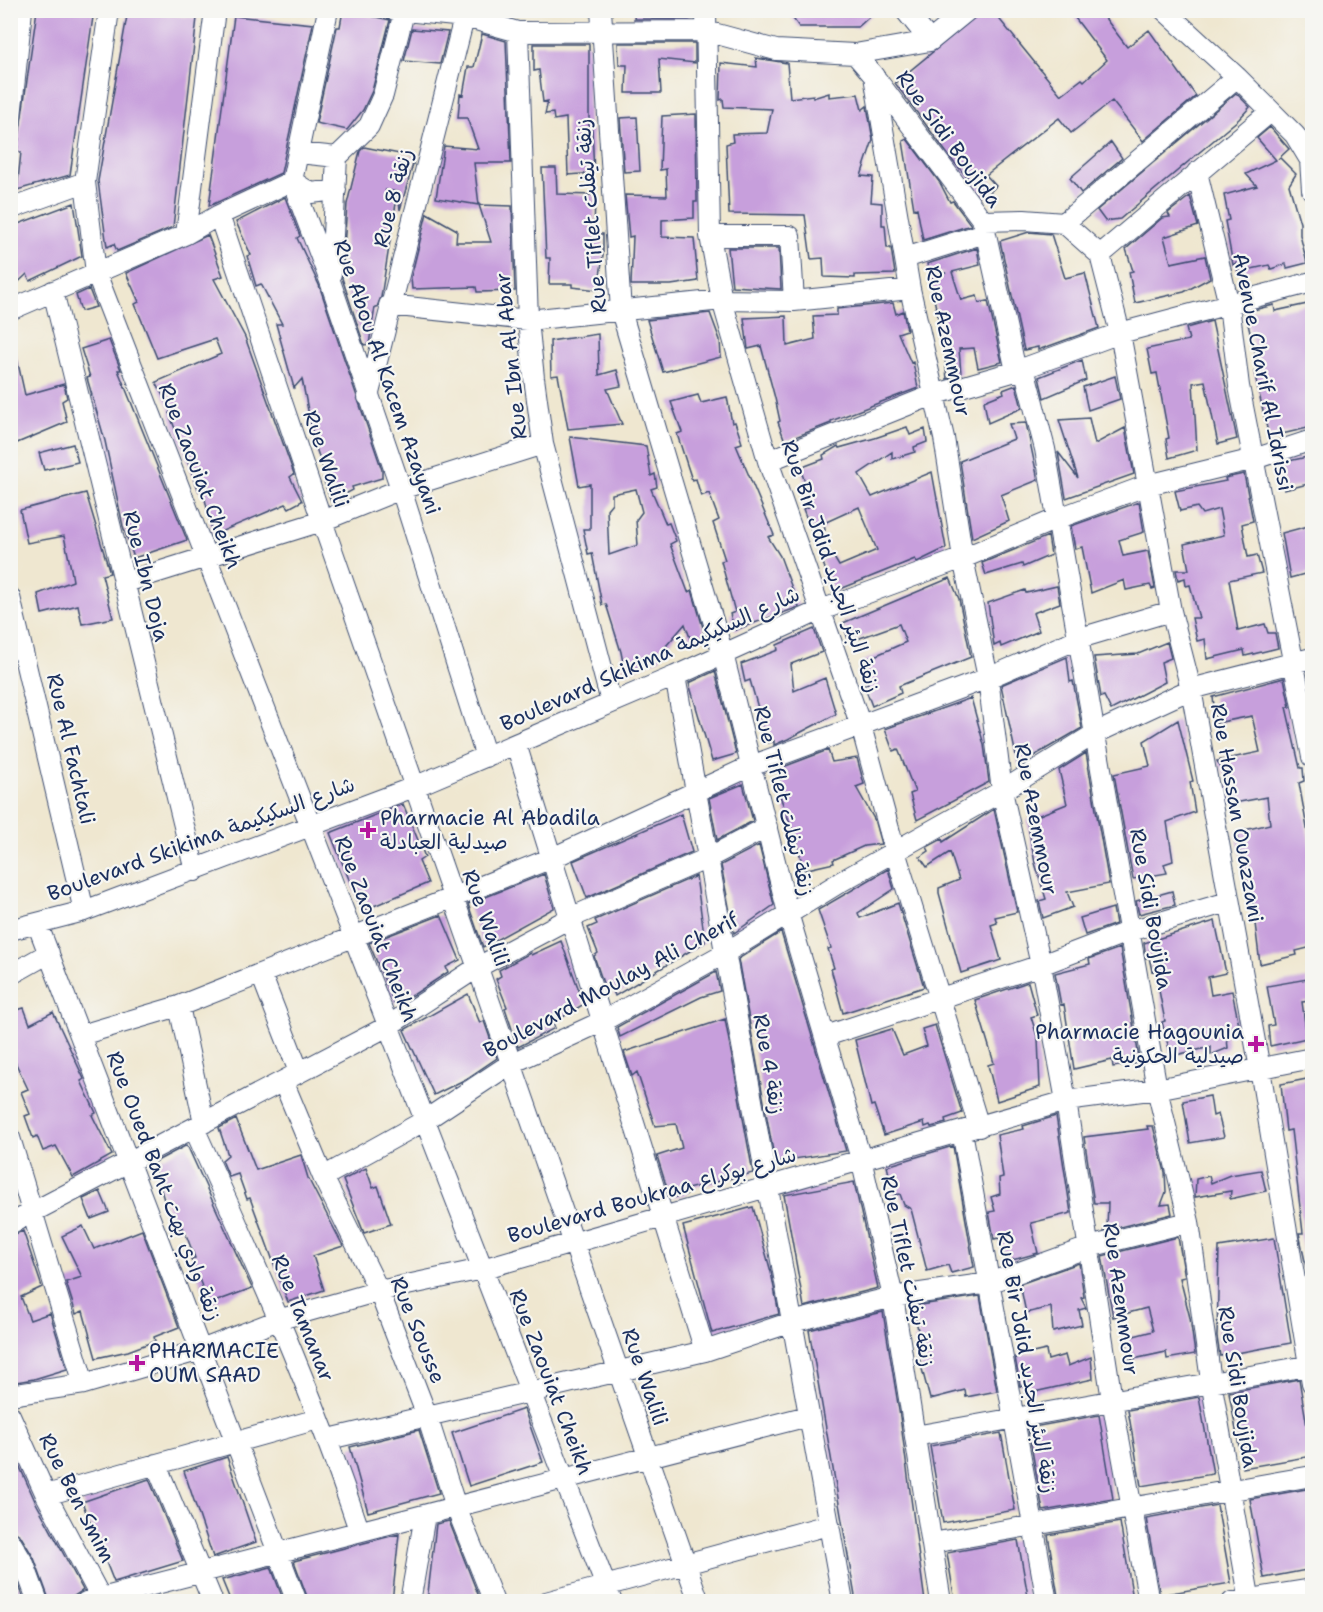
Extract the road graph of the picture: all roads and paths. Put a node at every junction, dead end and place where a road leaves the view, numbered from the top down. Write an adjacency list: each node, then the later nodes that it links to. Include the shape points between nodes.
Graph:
1 (22, 10): 19 (street)
2 (110, 10): 24 (street)
3 (215, 10): 31 (street)
4 (328, 10): 20 (street)
5 (706, 10): 12 (street, Rue Bir Jdid زنقة البئر الجديد)
6 (905, 10): 14 (street)
7 (968, 10): 14 (street)
8 (1164, 10): 17 (street)
9 (399, 11): 10 (street); 21 (street, via 383,95 369,126)
10 (465, 14): 13 (street); 42 (street, Rue 8 زنقة)
11 (602, 20): 12 (street); 13 (street); 45 (street, Rue Tiflet زنقة تيفلت)
12 (706, 31): 15 (street, via 776,50); 32 (street, Rue Bir Jdid زنقة البئر الجديد)
13 (518, 32): 46 (street, Rue Ibn Al Abar)
14 (930, 41): 15 (street)
15 (855, 54): 16 (street)
16 (874, 76): 30 (street, Rue Sidi Boujida); 34 (street, Rue Azemmour)
17 (1237, 77): 18 (street); 29 (street)
18 (1270, 112): 22 (street); 26 (street, via 1295,135 1310,160)
19 (11, 125)
20 (299, 153): 21 (street); 23 (street)
21 (337, 157): 25 (street)
22 (1197, 172): 33 (street); 43 (street, Avenue Charif Al Idrissi)
23 (292, 181): 25 (street, via 311,193); 28 (street); 36 (street, Rue Abou Al Kacem Azayani)
24 (85, 182): 27 (street); 35 (street, Rue Zaouiat Cheikh)
25 (336, 190): 36 (street)
26 (1312, 190)
27 (10, 209)
28 (219, 215): 31 (street); 58 (street, Rue Walili)
29 (1064, 223): 30 (street, via 1024,220); 33 (street)
30 (984, 227): 34 (street); 48 (street, Rue Sidi Boujida)
31 (186, 234): 35 (street)
32 (710, 236): 40 (street, Rue Bir Jdid زنقة البئر الجديد); 41 (street, via 790,236)
33 (1100, 255): 47 (street, Rue Hassan Ouazzani)
34 (905, 258): 38 (street, Rue Azemmour)
35 (96, 273): 39 (street); 59 (street, Rue Zaouiat Cheikh)
36 (330, 281): 50 (street, Rue Abou Al Kacem Azayani)
37 (1312, 282): 43 (street)
38 (910, 289): 41 (street); 49 (street, Rue Azemmour)
39 (53, 291): 44 (street); 61 (street, Rue Ibn Doja)
40 (722, 300): 41 (street); 45 (street); 54 (street, Rue Bir Jdid زنقة البئر الجديد)
41 (794, 301)
42 (390, 305): 46 (street); 50 (street, Rue 8 زنقة)
43 (1229, 305): 47 (street); 53 (street, Avenue Charif Al Idrissi, via 1239,386)
44 (10, 310)
45 (621, 311): 46 (street); 66 (street, Rue Tiflet زنقة تيفلت)
46 (528, 320): 52 (street, Rue Ibn Al Abar)
47 (1120, 333): 48 (street); 55 (street, Rue Hassan Ouazzani)
48 (1020, 369): 49 (street); 57 (street, Rue Sidi Boujida, via 1036,408)
49 (933, 394): 54 (street); 60 (street, Rue Azemmour)
50 (368, 397): 56 (street, Rue Abou Al Kacem Azayani)
51 (1312, 440): 53 (street, Boulevard Skikima شارع السكيكيمة)
52 (543, 444): 56 (street); 71 (street, Rue Ibn Al Abar)
53 (1254, 459): 55 (street, Boulevard Skikima شارع السكيكيمة); 67 (street, Avenue Charif Al Idrissi)
54 (768, 461): 63 (street, Rue Bir Jdid زنقة البئر الجديد)
55 (1148, 485): 57 (street, Boulevard Skikima شارع السكيكيمة); 64 (street, Rue Hassan Ouazzani)
56 (401, 489): 58 (street); 75 (street, Rue Abou Al Kacem Azayani)
57 (1059, 518): 60 (street, Boulevard Skikima شارع السكيكيمة); 65 (street, Rue Sidi Boujida)
58 (322, 521): 59 (street); 78 (street, Rue Walili)
59 (206, 557): 61 (street); 81 (street, Rue Zaouiat Cheikh)
60 (963, 558): 63 (street, Boulevard Skikima شارع السكيكيمة); 69 (street, Rue Azemmour)
61 (123, 583): 86 (street, Rue Ibn Doja)
62 (10, 597): 89 (street, Rue Al Fachtali)
63 (821, 610): 66 (street, Boulevard Skikima شارع السكيكيمة); 72 (street, Rue Bir Jdid زنقة البئر الجديد)
64 (1171, 611): 65 (street); 70 (street, Rue Hassan Ouazzani)
65 (1080, 638): 69 (street); 73 (street, Rue Sidi Boujida)
66 (723, 654): 68 (street, Boulevard Skikima شارع السكيكيمة); 77 (street, Rue Tiflet زنقة تيفلت)
67 (1304, 660): 70 (street, Boulevard Moulay Ali Cherif); 76 (street, Avenue Charif Al Idrissi)
68 (675, 676): 71 (street, Boulevard Skikima شارع السكيكيمة); 79 (street, Rue 4 زنقة)
69 (988, 678): 72 (street); 80 (street, Rue Azemmour)
70 (1191, 689): 73 (street, Boulevard Moulay Ali Cherif); 88 (street, Rue Hassan Ouazzani)
71 (611, 702): 74 (street, Boulevard Skikima شارع السكيكيمة)
72 (861, 726): 77 (street); 83 (street, Rue Bir Jdid زنقة البئر الجديد)
73 (1096, 734): 80 (street, Boulevard Moulay Ali Cherif); 94 (street, Rue Sidi Boujida)
74 (516, 744): 75 (street, Boulevard Skikima شارع السكيكيمة); 84 (street)
75 (486, 757): 78 (street, Boulevard Skikima شارع السكيكيمة)
76 (1312, 757)
77 (751, 766): 79 (street); 82 (street, Rue Tiflet زنقة تيفلت)
78 (414, 787): 81 (street, Boulevard Skikima شارع السكيكيمة); 87 (street, Rue Walili)
79 (697, 790): 84 (street); 85 (street, Rue 4 زنقة)
80 (1002, 791): 83 (street, Boulevard Moulay Ali Cherif); 98 (street, Rue Azemmour)
81 (310, 827): 86 (street, Boulevard Skikima شارع السكيكيمة); 95 (street, Rue Zaouiat Cheikh)
82 (767, 827): 85 (street); 90 (street, Rue Tiflet زنقة تيفلت)
83 (895, 851): 90 (street, Boulevard Moulay Ali Cherif); 102 (street, Rue Bir Jdid زنقة البئر الجديد)
84 (552, 858): 87 (street); 91 (street)
85 (708, 858): 91 (street); 97 (street, Rue 4 زنقة)
86 (195, 871): 89 (street, Boulevard Skikima شارع السكيكيمة)
87 (453, 898): 95 (street); 99 (street, Rue Walili)
88 (1228, 902): 94 (street); 110 (street, Rue Hassan Ouazzani)
89 (84, 911): 92 (street, Boulevard Skikima شارع السكيكيمة)
90 (788, 913): 97 (street, Boulevard Moulay Ali Cherif); 107 (street, Rue Tiflet زنقة تيفلت)
91 (570, 918): 99 (street); 104 (street)
92 (38, 923): 93 (street, Boulevard Skikima شارع السكيكيمة); 96 (street, Rue Oued Baht زنقة وادي بهت)
93 (10, 930)
94 (1130, 931): 98 (street); 112 (street, Rue Sidi Boujida)
95 (353, 937): 100 (street); 105 (street, Rue Zaouiat Cheikh)
96 (49, 953): 101 (street); 106 (street, Rue Oued Baht زنقة وادي بهت)
97 (725, 953): 104 (street, Boulevard Moulay Ali Cherif); 121 (street, Rue 4 زنقة)
98 (1041, 965): 102 (street); 113 (street, Rue Azemmour)
99 (478, 967): 105 (street); 109 (street, Rue Walili)
100 (261, 974): 103 (street); 111 (street, Rue Sousse)
101 (10, 975)
102 (940, 998): 107 (street); 116 (street, Rue Bir Jdid زنقة البئر الجديد)
103 (179, 1006): 106 (street); 115 (street, Rue Tamanar)
104 (603, 1021): 109 (street, Boulevard Moulay Ali Cherif); 123 (street)
105 (388, 1026): 111 (street); 114 (street, Rue Zaouiat Cheikh)
106 (81, 1035): 119 (street, Rue Oued Baht زنقة وادي بهت)
107 (826, 1036): 118 (street, Rue Tiflet زنقة تيفلت)
108 (1312, 1058): 110 (street, Boulevard Boukraa شارع بوكراع)
109 (510, 1064): 114 (street, Boulevard Moulay Ali Cherif); 126 (street, Rue Walili)
110 (1260, 1069): 112 (street, Boulevard Boukraa شارع بوكراع); 137 (street, Rue Hassan Ouazzani)
111 (291, 1076): 115 (street); 120 (street, Rue Sousse)
112 (1157, 1089): 113 (street, Boulevard Boukraa شارع بوكراع); 124 (street, Rue Sidi Boujida)
113 (1066, 1101): 116 (street, Boulevard Boukraa شارع بوكراع); 127 (street, Rue Azemmour)
114 (424, 1121): 120 (street, Boulevard Moulay Ali Cherif); 128 (street, Rue Zaouiat Cheikh)
115 (199, 1125): 119 (street); 132 (street, Rue Tamanar)
116 (971, 1129): 118 (street, Boulevard Boukraa شارع بوكراع); 129 (street, Rue Bir Jdid زنقة البئر الجديد)
117 (10, 1138): 122 (street)
118 (861, 1160): 121 (street, Boulevard Boukraa شارع بوكراع); 131 (street, Rue Tiflet زنقة تيفلت)
119 (129, 1162): 122 (street); 134 (street, Rue Oued Baht زنقة وادي بهت)
120 (323, 1177): 130 (street, Rue Sousse)
121 (767, 1186): 123 (street, Boulevard Boukraa شارع بوكراع); 133 (street, Rue 4 زنقة)
122 (33, 1213): 125 (street); 139 (street)
123 (663, 1216): 126 (street, Boulevard Boukraa شارع بوكراع); 135 (street)
124 (1189, 1222): 127 (street); 138 (street, Rue Sidi Boujida)
125 (10, 1224)
126 (573, 1243): 128 (street, Boulevard Boukraa شارع بوكراع); 136 (street, Rue Walili)
127 (1089, 1247): 129 (street); 142 (street, Rue Azemmour)
128 (482, 1269): 130 (street, Boulevard Boukraa شارع بوكراع); 140 (street, Rue Zaouiat Cheikh)
129 (989, 1283): 131 (street); 146 (street, Rue Bir Jdid زنقة البئر الجديد)
130 (379, 1291): 132 (street, Boulevard Boukraa شارع بوكراع); 144 (street, Rue Sousse)
131 (893, 1298): 133 (street); 148 (street, Rue Tiflet زنقة تيفلت)
132 (280, 1319): 134 (street, Boulevard Boukraa شارع بوكراع); 147 (street, Rue Tamanar)
133 (792, 1322): 135 (street); 145 (street, Rue 4 زنقة)
134 (201, 1350): 139 (street, Boulevard Boukraa شارع بوكراع); 150 (street, Rue Oued Baht زنقة وادي بهت)
135 (705, 1351): 136 (street)
136 (618, 1370): 140 (street); 151 (street, Rue Walili)
137 (1311, 1371): 138 (street)
138 (1211, 1382): 142 (street); 155 (street, Rue Sidi Boujida)
139 (84, 1384): 141 (street, Boulevard Boukraa شارع بوكراع)
140 (530, 1392): 144 (street); 154 (street, Rue Zaouiat Cheikh)
141 (10, 1395)
142 (1112, 1400): 146 (street); 158 (street, Rue Azemmour)
143 (10, 1415): 156 (street, Rue Ben Smim)
144 (427, 1416): 149 (street); 157 (street, Rue Sousse)
145 (808, 1416): 151 (street); 160 (street, Rue 4 زنقة)
146 (1012, 1418): 148 (street); 161 (street, Rue Bir Jdid زنقة البئر الجديد)
147 (318, 1419): 149 (street, Rue Tamanar); 150 (street)
148 (915, 1436): 164 (street, Rue Tiflet زنقة تيفلت)
149 (329, 1439): 162 (street, Rue Tamanar)
150 (236, 1442): 152 (street); 165 (street, Rue Oued Baht زنقة وادي بهت)
151 (648, 1456): 154 (street); 166 (street, Rue Walili)
152 (156, 1464): 156 (street); 167 (street)
153 (1312, 1476): 155 (street)
154 (563, 1479): 157 (street); 169 (street, Rue Zaouiat Cheikh)
155 (1230, 1490): 158 (street); 171 (street, Rue Sidi Boujida)
156 (46, 1495): 170 (street, Rue Ben Smim)
157 (456, 1507): 159 (street); 176 (street, Rue Sousse)
158 (1132, 1508): 161 (street); 182 (street, Rue Azemmour)
159 (425, 1515): 162 (street); 175 (street)
160 (828, 1525): 166 (street); 179 (street, Rue 4 زنقة)
161 (1031, 1526): 164 (street); 181 (street, Rue Bir Jdid زنقة البئر الجديد)
162 (359, 1530): 165 (street)
163 (10, 1540): 172 (street)
164 (932, 1543): 180 (street, Rue Tiflet زنقة تيفلت)
165 (278, 1551): 167 (street); 174 (street, Rue Oued Baht زنقة وادي بهت)
166 (685, 1563): 169 (street); 178 (street, Rue Walili)
167 (201, 1572): 170 (street); 173 (street)
168 (1312, 1589): 171 (street)
169 (608, 1593): 177 (street)
170 (97, 1600)
171 (1243, 1601)
172 (38, 1602)
173 (213, 1602)
174 (297, 1602)
175 (410, 1602)
176 (494, 1602)
177 (546, 1602)
178 (699, 1602)
179 (843, 1602)
180 (941, 1602)
181 (1047, 1602)
182 (1149, 1602)

